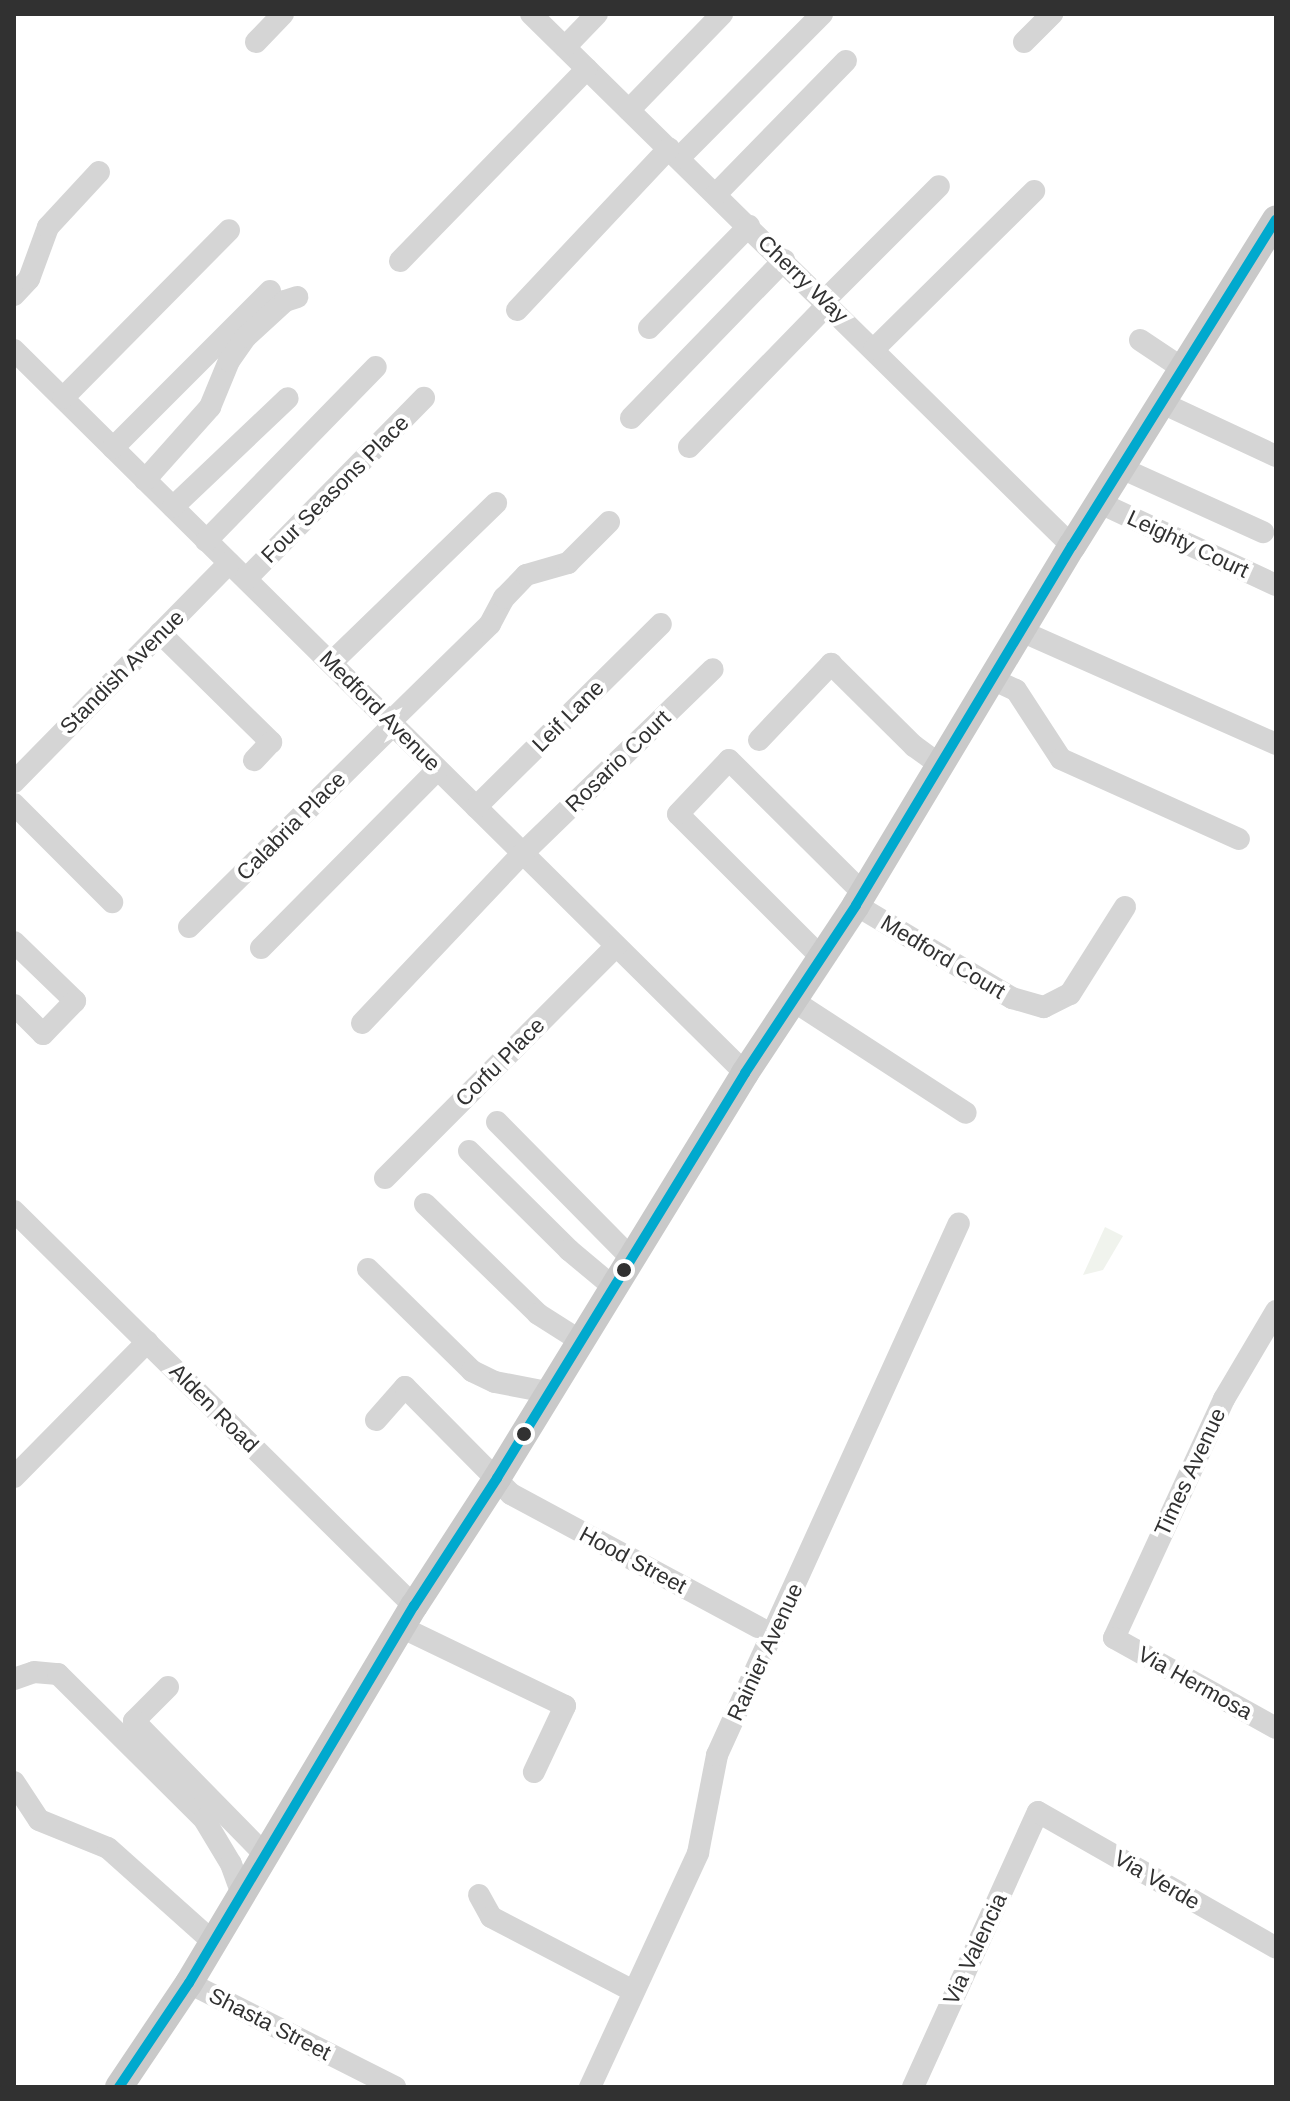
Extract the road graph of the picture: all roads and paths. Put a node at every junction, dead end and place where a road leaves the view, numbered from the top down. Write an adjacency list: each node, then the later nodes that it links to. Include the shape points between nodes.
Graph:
1 (283, 14): 7 (street)
2 (531, 14): 9 (street, Cherry Way)
3 (597, 14): 9 (street)
4 (722, 14): 12 (street)
5 (822, 14): 13 (street)
6 (1052, 14): 8 (street)
7 (256, 42)
8 (1024, 42)
9 (565, 47): 11 (street, Cherry Way)
10 (846, 61): 17 (street)
11 (587, 69): 12 (street, Cherry Way); 22 (street)
12 (629, 110): 13 (street, Cherry Way)
13 (674, 153): 17 (street, Cherry Way); 28 (street)
14 (99, 172): 24 (street, via 48,227 29,279)
15 (939, 186): 27 (street)
16 (1034, 191): 31 (street)
17 (716, 194): 20 (street, Cherry Way)
18 (1276, 221): 34 (main road)
19 (229, 230): 35 (street)
20 (754, 231): 21 (street, Cherry Way); 26 (street); 29 (street)
21 (784, 260): 27 (street, Cherry Way); 39 (street)
22 (400, 261)
23 (270, 291): 41 (street)
24 (14, 295)
25 (297, 297): 44 (street, via 285,301 246,337 229,361 210,407)
26 (701, 297)
27 (827, 302): 31 (street, Cherry Way); 40 (street)
28 (517, 310)
29 (649, 328)
30 (1140, 340): 34 (street)
31 (874, 349): 51 (street, Cherry Way)
32 (14, 350): 35 (street, Medford Avenue)
33 (376, 367): 50 (street)
34 (1182, 368): 38 (main road)
35 (63, 398): 41 (street, Medford Avenue)
36 (288, 398): 47 (street)
37 (424, 398): 52 (street, Four Seasons Place)
38 (1160, 402): 42 (street); 43 (main road)
39 (631, 418)
40 (689, 447)
41 (113, 448): 44 (street, Medford Avenue)
42 (1276, 456)
43 (1121, 468): 46 (main road); 49 (street)
44 (145, 480): 47 (street, Medford Avenue)
45 (496, 503): 57 (street)
46 (1100, 503): 51 (main road); 53 (street, Leighty Court)
47 (173, 507): 50 (street, Medford Avenue)
48 (609, 522): 60 (street, Calabria Place, via 568,563 526,575 504,598 490,624)
49 (1263, 532)
50 (206, 541): 52 (street, Medford Avenue)
51 (1072, 546): 55 (main road)
52 (237, 571): 56 (street, Standish Avenue); 57 (street, Medford Avenue)
53 (1276, 585)
54 (661, 624): 68 (street, Leif Lane)
55 (1021, 631): 59 (main road); 62 (street)
56 (160, 633): 63 (street, via 271,742); 66 (street, Standish Avenue)
57 (331, 663): 60 (street, Medford Avenue)
58 (713, 669): 70 (street, Rosario Court)
59 (992, 679): 64 (main road); 69 (street, via 1016,690 1061,759)
60 (392, 724): 65 (street, Medford Avenue); 74 (street, Calabria Place)
61 (759, 740): 64 (street, via 831,664)
62 (1276, 744)
63 (254, 760)
64 (940, 765): 71 (main road)
65 (437, 770): 68 (street, Medford Avenue); 77 (street)
66 (14, 782)
67 (14, 804): 72 (street)
68 (476, 807): 70 (street, Medford Avenue)
69 (1239, 839)
70 (523, 853): 76 (street, Medford Avenue); 81 (street, Rosario Court)
71 (859, 899): 73 (street, Medford Court, via 1012,998 1044,1007 1070,994); 78 (main road); 78 (street, Medford Court, via 729,760 678,814)
72 (112, 902)
73 (1125, 907)
74 (189, 927)
75 (14, 942): 80 (street, via 75,1001 43,1034)
76 (616, 946): 82 (street, Medford Avenue); 86 (street, Corfu Place)
77 (261, 948)
78 (821, 957): 79 (main road)
79 (792, 1000): 82 (main road); 83 (street)
80 (14, 1005)
81 (362, 1023)
82 (745, 1073): 90 (main road)
83 (966, 1113)
84 (497, 1122): 90 (street)
85 (469, 1151): 92 (street)
86 (385, 1178)
87 (425, 1204): 94 (street, via 538,1314)
88 (14, 1211): 95 (street, Alden Road)
89 (959, 1223): 101 (street, Rainier Avenue)
90 (630, 1257): 92 (main road)
91 (368, 1269): 96 (street, via 472,1371 495,1382)
92 (612, 1286): 94 (main road)
93 (1276, 1311): 102 (street, Times Avenue, via 1224,1399)
94 (579, 1340): 96 (main road)
95 (147, 1342): 98 (street); 100 (street, Alden Road)
96 (547, 1392): 99 (main road)
97 (376, 1420): 99 (street, Hood Street, via 405,1387)
98 (14, 1477)
99 (497, 1478): 100 (main road); 101 (street, Hood Street, via 515,1497)
100 (407, 1617): 106 (street, Alden Road, via 565,1706); 109 (main road)
101 (773, 1635): 115 (street, Rainier Avenue, via 717,1755 698,1853)
102 (1114, 1638): 105 (street, Via Hermosa)
103 (14, 1679): 110 (street, via 34,1672 58,1674 204,1819)
104 (168, 1687): 109 (street, via 134,1721)
105 (1276, 1728)
106 (534, 1772)
107 (14, 1782): 112 (street, via 39,1820 108,1848)
108 (1038, 1812): 113 (street, Via Verde); 119 (street, Via Valencia)
109 (265, 1855): 110 (main road)
110 (241, 1892): 112 (main road)
111 (479, 1895): 115 (street, via 491,1917)
112 (213, 1942): 114 (main road)
113 (1276, 1948)
114 (189, 1983): 116 (street, Shasta Street); 117 (main road)
115 (633, 1991): 118 (street, Rainier Avenue)
116 (385, 2085)
117 (119, 2087)
118 (590, 2087)
119 (913, 2087)

